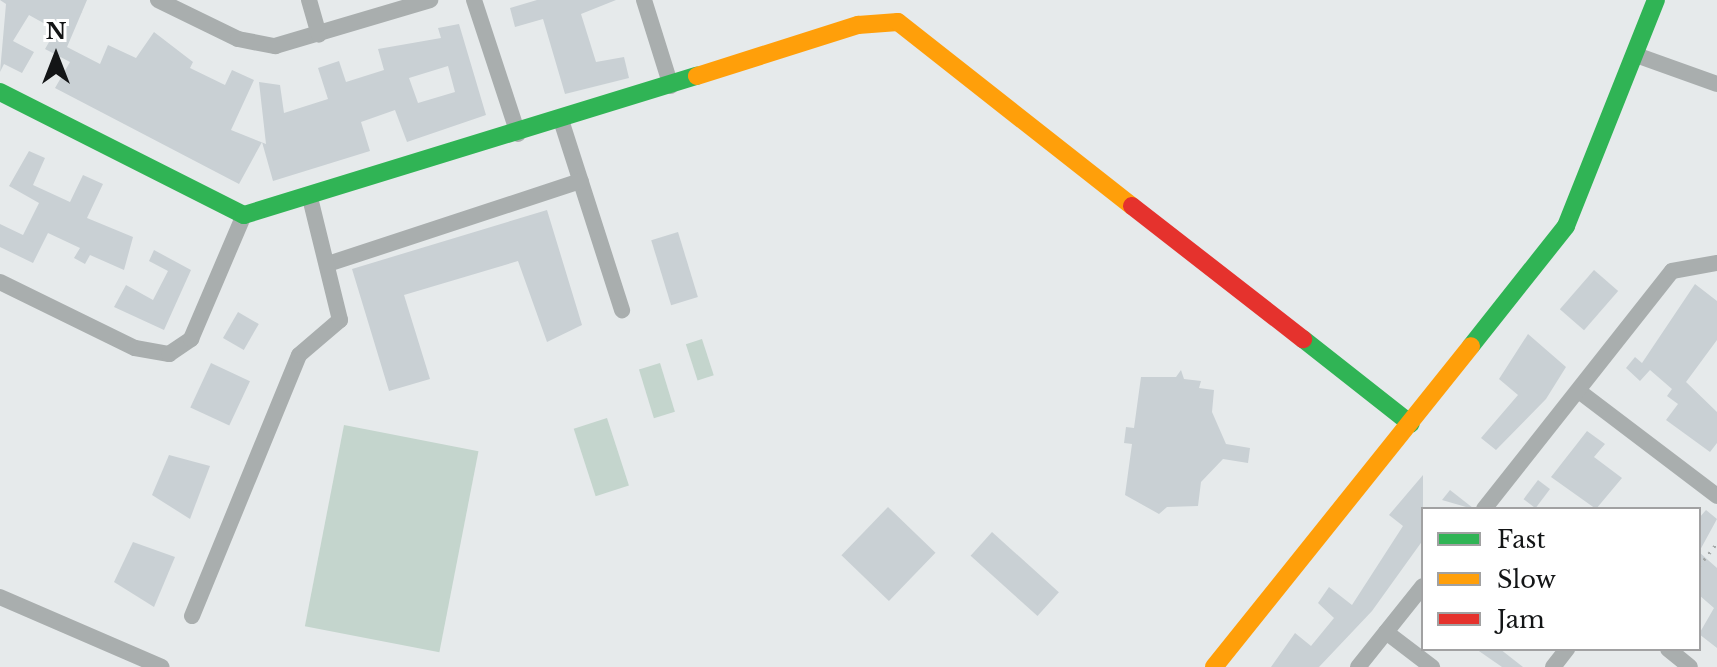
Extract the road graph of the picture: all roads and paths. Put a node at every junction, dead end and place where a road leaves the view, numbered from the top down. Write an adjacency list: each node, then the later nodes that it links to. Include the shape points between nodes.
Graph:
1 (158, 0): 7 (street, via 255,45)
2 (309, 0): 7 (street)
3 (430, 0): 7 (street)
4 (474, 0): 13 (street)
5 (644, 0): 10 (street)
6 (1656, 0): 8 (street)
7 (319, 35)
8 (1636, 55): 9 (street); 22 (street, via 1576,210)
9 (1716, 82)
10 (671, 86): 12 (street); 22 (street, via 858,25 898,22)
11 (0, 92): 16 (street)
12 (561, 120): 13 (street); 14 (street)
13 (518, 134): 15 (street)
14 (581, 181): 18 (street); 20 (street)
15 (311, 202): 16 (street); 18 (street)
16 (244, 215): 19 (street, via 191,339 169,354 135,348)
17 (1717, 263): 21 (street, via 1672,271)
18 (328, 264): 29 (street, via 340,320 299,355)
19 (0, 282)
20 (622, 310)
21 (1580, 392): 23 (street); 24 (street)
22 (1411, 424): 34 (street)
23 (1717, 496)
24 (1491, 506)
25 (1717, 543): 26 (path)
26 (1701, 563)
27 (1421, 588): 30 (street)
28 (0, 597): 33 (street)
29 (192, 616)
30 (1386, 632): 35 (street); 36 (street)
31 (1565, 651): 37 (street)
32 (1670, 651): 38 (street)
33 (162, 667)
34 (1214, 667)
35 (1358, 667)
36 (1432, 667)
37 (1553, 667)
38 (1690, 667)

